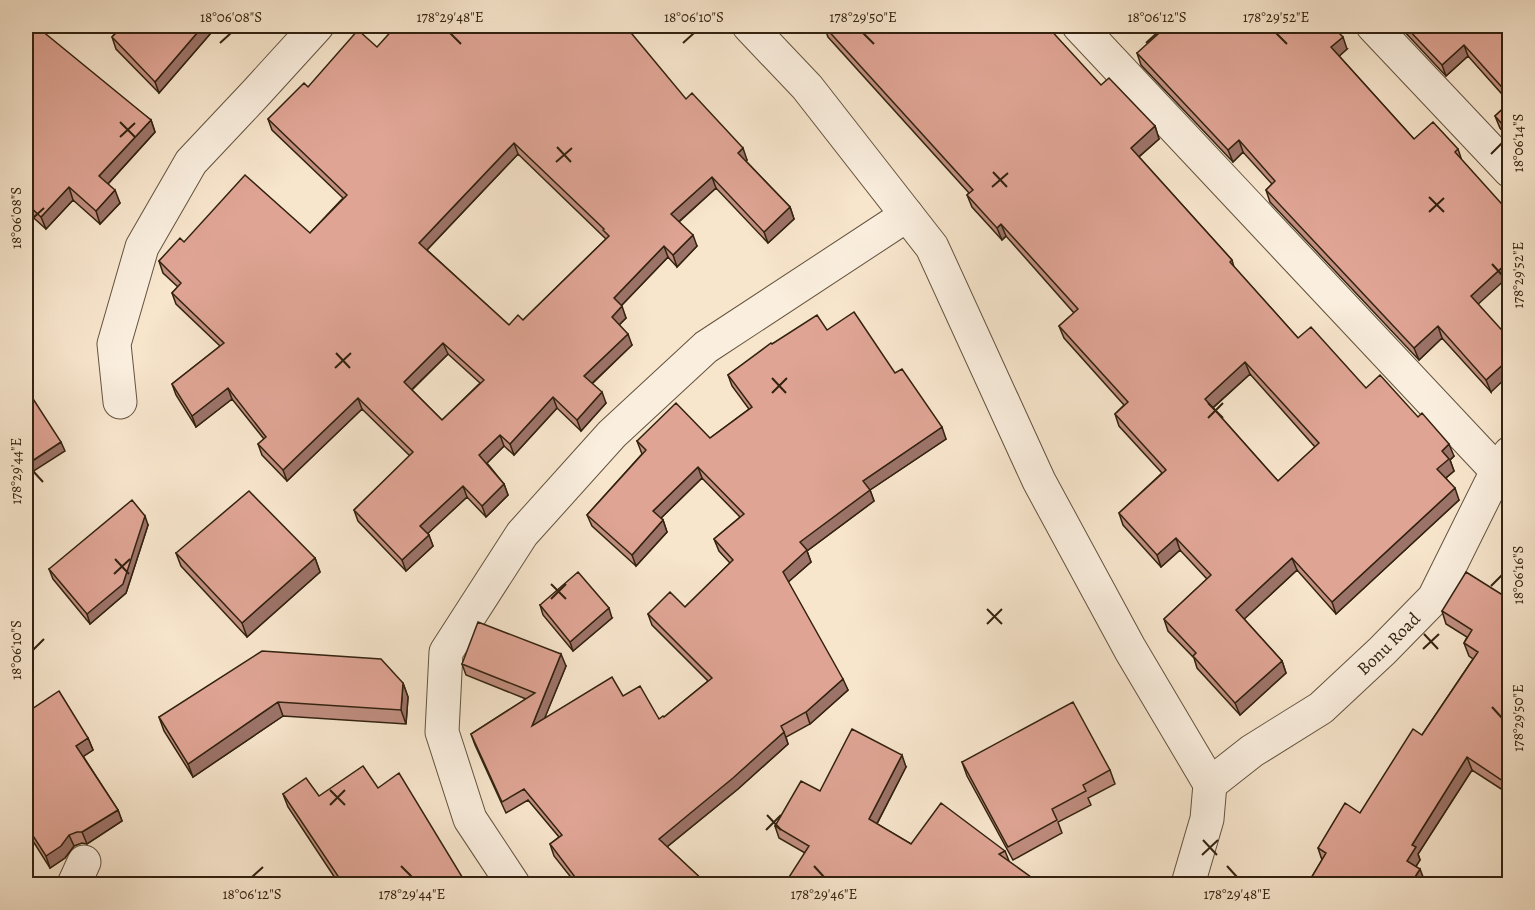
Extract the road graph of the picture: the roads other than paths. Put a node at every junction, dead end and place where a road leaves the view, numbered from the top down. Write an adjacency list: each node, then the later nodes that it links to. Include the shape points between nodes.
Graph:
1 (317, 26): 7 (street, via 191,162 142,247 114,345)
2 (749, 26): 6 (street, via 807,87)
3 (1079, 26): 8 (street)
4 (1373, 26): 5 (street)
5 (1509, 171)
6 (907, 215): 9 (street, via 932,247 1039,481 1130,650); 10 (street, via 706,347 612,434 522,534 446,652 442,732 470,819)
7 (120, 402)
8 (1503, 462): 9 (street, Bonu Road, via 1434,598 1321,708 1252,751)
9 (1210, 783): 11 (street, via 1207,819)
10 (513, 885)
11 (1188, 885)

